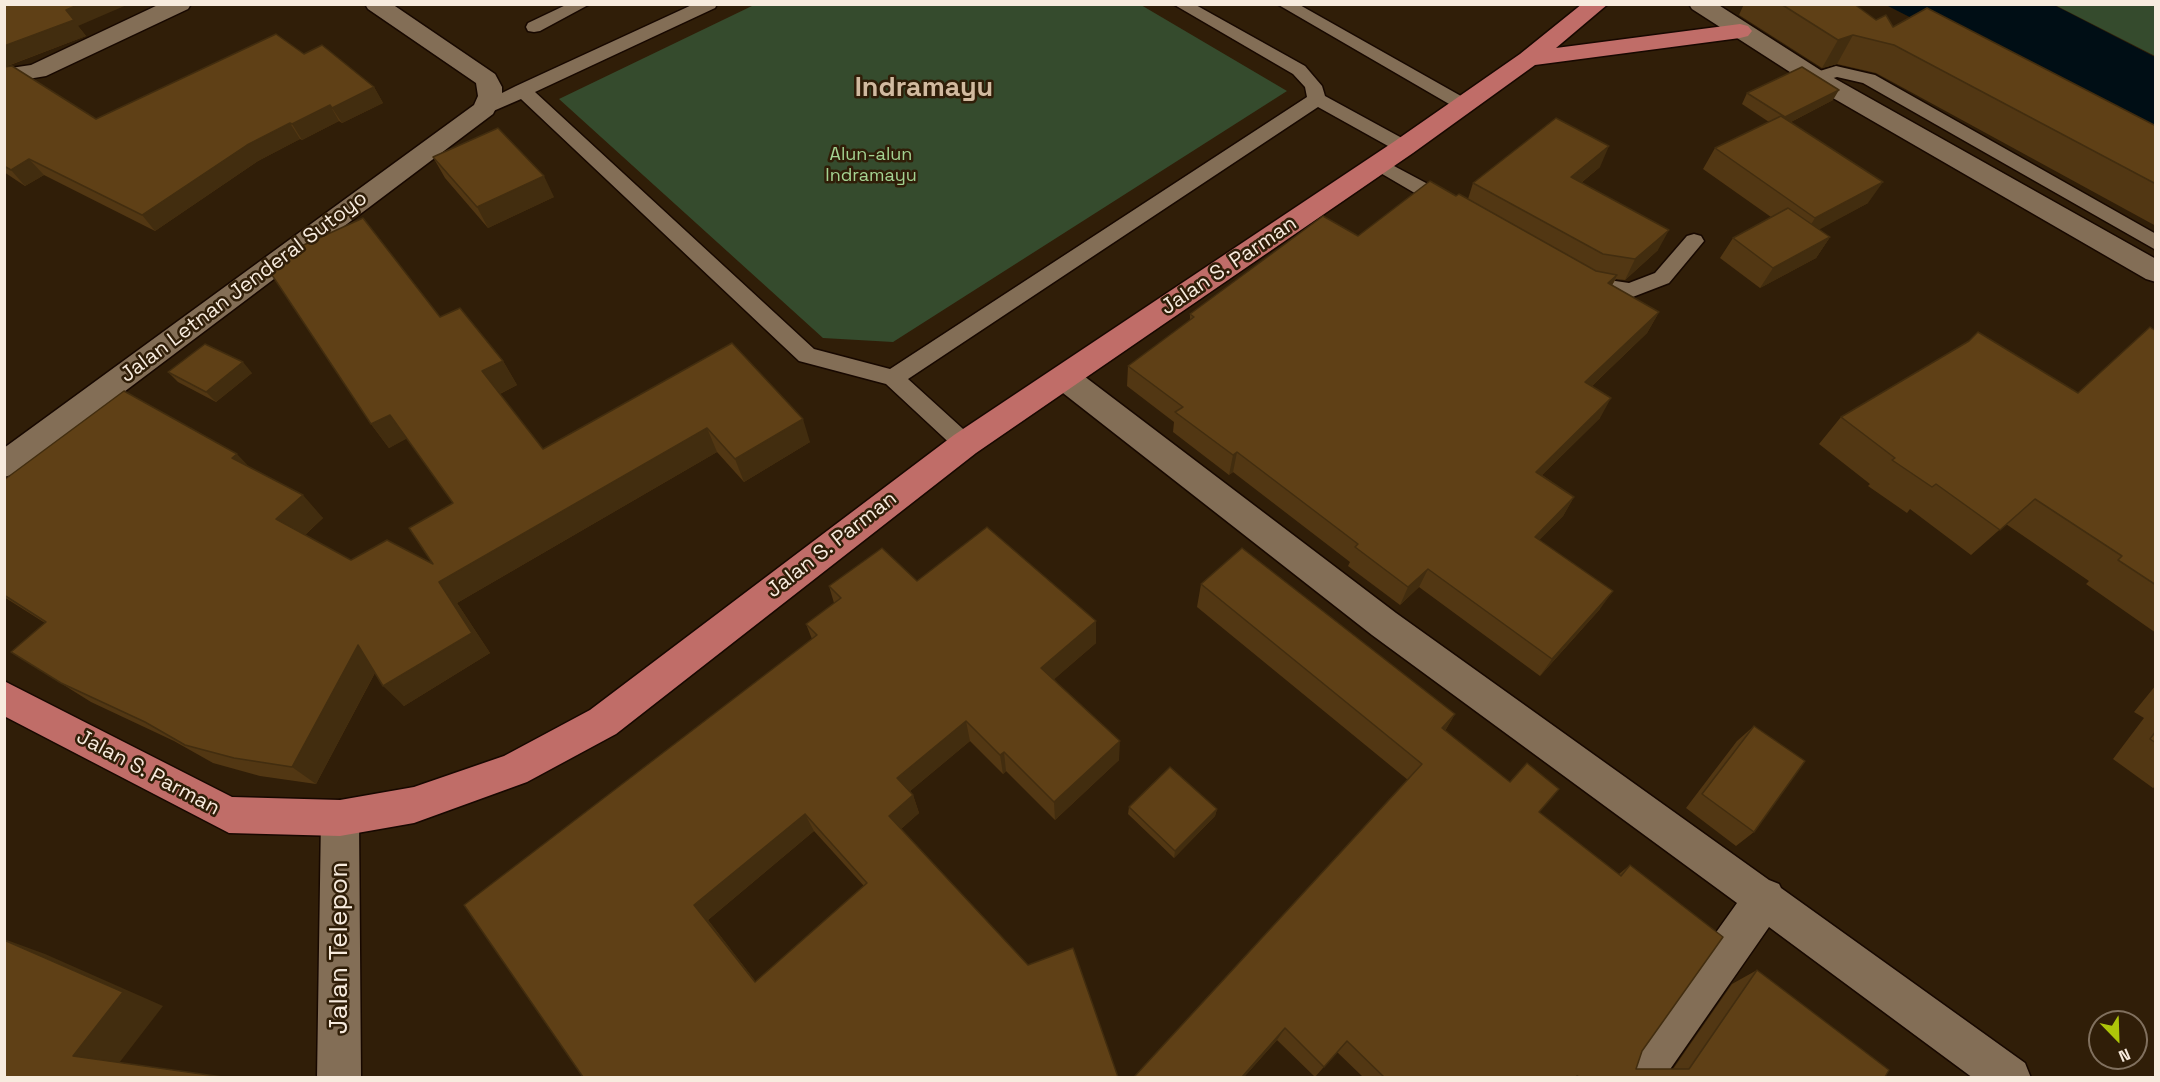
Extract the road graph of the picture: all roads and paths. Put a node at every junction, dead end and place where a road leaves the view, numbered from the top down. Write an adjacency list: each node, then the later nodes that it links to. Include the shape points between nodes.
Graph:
1 (180, 4): 12 (street, via 49,67)
2 (376, 4): 17 (street, via 486,79 490,96)
3 (582, 4): 9 (lane)
4 (709, 4): 14 (lane)
5 (1181, 4): 15 (lane, via 1299,70 1313,86)
6 (1286, 4): 16 (lane)
7 (1596, 4): 11 (main road, Jalan S. Parman)
8 (1700, 4): 10 (street)
9 (534, 27)
10 (1740, 31): 11 (main road); 13 (street)
11 (1528, 59): 16 (main road, Jalan S. Parman)
12 (4, 76)
13 (1816, 78): 21 (lane, via 1836,71 1869,79); 23 (street)
14 (522, 90): 17 (lane); 24 (lane, via 807,355)
15 (1317, 99): 18 (lane); 24 (lane)
16 (1462, 104): 18 (main road, Jalan S. Parman)
17 (484, 109): 27 (street, Jalan Letnan Jenderal Sutoyo)
18 (1391, 155): 19 (lane); 25 (main road, Jalan S. Parman)
19 (1468, 215)
20 (1694, 241): 22 (lane, via 1662,278 1630,291 1587,284)
21 (2156, 243)
22 (1567, 272)
23 (2156, 272)
24 (893, 378): 26 (lane)
25 (1065, 378): 26 (main road, Jalan S. Parman); 30 (street, via 1384,624)
26 (964, 444): 29 (main road, Jalan S. Parman, via 603,722 514,770 414,805)
27 (4, 465)
28 (4, 697): 29 (main road, Jalan S. Parman, via 229,815)
29 (340, 818): 31 (street, Jalan Telepon)
30 (1765, 898): 32 (street); 33 (street)
31 (339, 1077)
32 (1638, 1077)
33 (2010, 1077)

